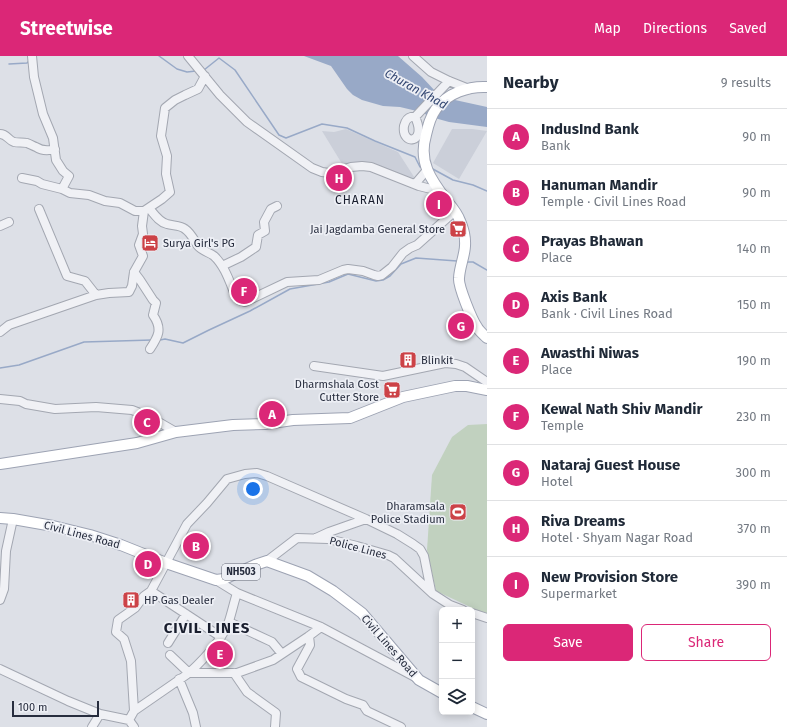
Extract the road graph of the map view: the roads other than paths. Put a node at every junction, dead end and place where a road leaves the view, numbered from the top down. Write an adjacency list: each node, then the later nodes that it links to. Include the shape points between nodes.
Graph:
1 (32, 56): 10 (street, via 43,114)
2 (188, 56): 4 (street)
3 (413, 56): 5 (street)
4 (205, 76): 13 (street, via 247,122 312,168 329,173 351,167 371,167); 18 (street, via 198,89 165,108 160,136 167,156 166,174 170,192)
5 (447, 84): 7 (street); 8 (street)
6 (487, 87): 7 (main road)
7 (469, 89): 11 (main road, via 449,97 438,106 431,118 423,145)
8 (415, 117)
9 (0, 134): 10 (street, via 15,142 29,143 46,151)
10 (55, 149): 14 (street, via 56,160 69,176)
11 (428, 170): 13 (street); 15 (main road)
12 (22, 178): 14 (street)
13 (414, 184): 15 (street)
14 (62, 189): 18 (street, via 70,193 89,194 105,201 120,203 135,211)
15 (439, 191): 19 (main road)
16 (278, 206): 22 (street, via 271,209 264,222 265,231 258,235 256,247)
17 (39, 209): 24 (street, via 68,276 85,281)
18 (146, 210): 22 (street, via 166,224 186,229 198,246 212,254); 23 (street, via 139,245 143,256)
19 (455, 211): 22 (street, via 417,246 403,253 392,267 378,276 348,269 319,280 288,282 245,302 236,297); 26 (main road, via 466,245 459,279 460,289 476,326)
20 (9, 222): 21 (street)
21 (0, 226)
22 (222, 266)
23 (134, 272): 24 (street, via 129,292); 27 (street, via 156,303 153,315 158,323 157,338)
24 (96, 295): 25 (street, via 9,325)
25 (0, 332)
26 (487, 338)
27 (150, 349)
28 (314, 366): 29 (street, via 383,376 445,363 456,364)
29 (487, 382)
30 (487, 390): 32 (main road, via 455,386 403,397 350,418 293,420)
31 (0, 400): 32 (street, via 20,401 55,409 96,407 132,410)
32 (176, 432): 33 (main road, via 137,443)
33 (0, 464)
34 (0, 518): 35 (main road, Civil Lines Road / NH503)
35 (13, 519): 38 (main road, Civil Lines Road / NH503, via 90,535); 41 (street)
36 (366, 519): 37 (street); 40 (street, via 267,476 257,473 245,474 227,479 187,524); 45 (street, via 397,534 420,550 424,556)
37 (313, 539): 39 (street, Police Lines, via 298,538); 45 (street, Police Lines, via 328,539 388,555)
38 (148, 556): 40 (main road, Civil Lines Road / NH503); 42 (street, via 158,568)
39 (267, 561): 43 (main road, NH503); 63 (main road, Civil Lines Road / NH503, via 308,576 362,613)
40 (166, 563): 42 (street); 43 (main road, Civil Lines Road / NH503)
41 (2, 570): 47 (street, via 4,589)
42 (157, 579): 44 (street)
43 (216, 580): 46 (street)
44 (151, 591): 49 (street); 66 (street, via 135,608 118,620 116,632 124,640 131,660)
45 (431, 591): 48 (street, Police Lines)
46 (237, 593): 52 (street); 53 (street)
47 (0, 600)
48 (455, 607)
49 (186, 614): 55 (street); 56 (street)
50 (475, 614): 51 (street)
51 (487, 618)
52 (229, 622): 55 (street); 57 (street, via 272,642)
53 (321, 627): 54 (street); 63 (street)
54 (309, 636): 57 (street); 73 (street, via 310,645 297,669 301,677 363,705 367,711)
55 (221, 637): 60 (street, via 201,662)
56 (168, 643)
57 (282, 654): 61 (street, via 273,660)
58 (170, 655): 60 (street)
59 (0, 668): 67 (street)
60 (188, 673): 61 (street); 62 (street)
61 (234, 673): 72 (street, via 247,692 276,713)
62 (179, 679): 66 (street); 71 (street)
63 (419, 680): 64 (main road, Civil Lines Road / NH503)
64 (439, 692)
65 (475, 708): 68 (main road)
66 (134, 711): 69 (street)
67 (100, 714): 69 (street); 70 (street)
68 (487, 714)
69 (131, 724)
70 (92, 727)
71 (196, 727)
72 (275, 727)
73 (401, 727)

